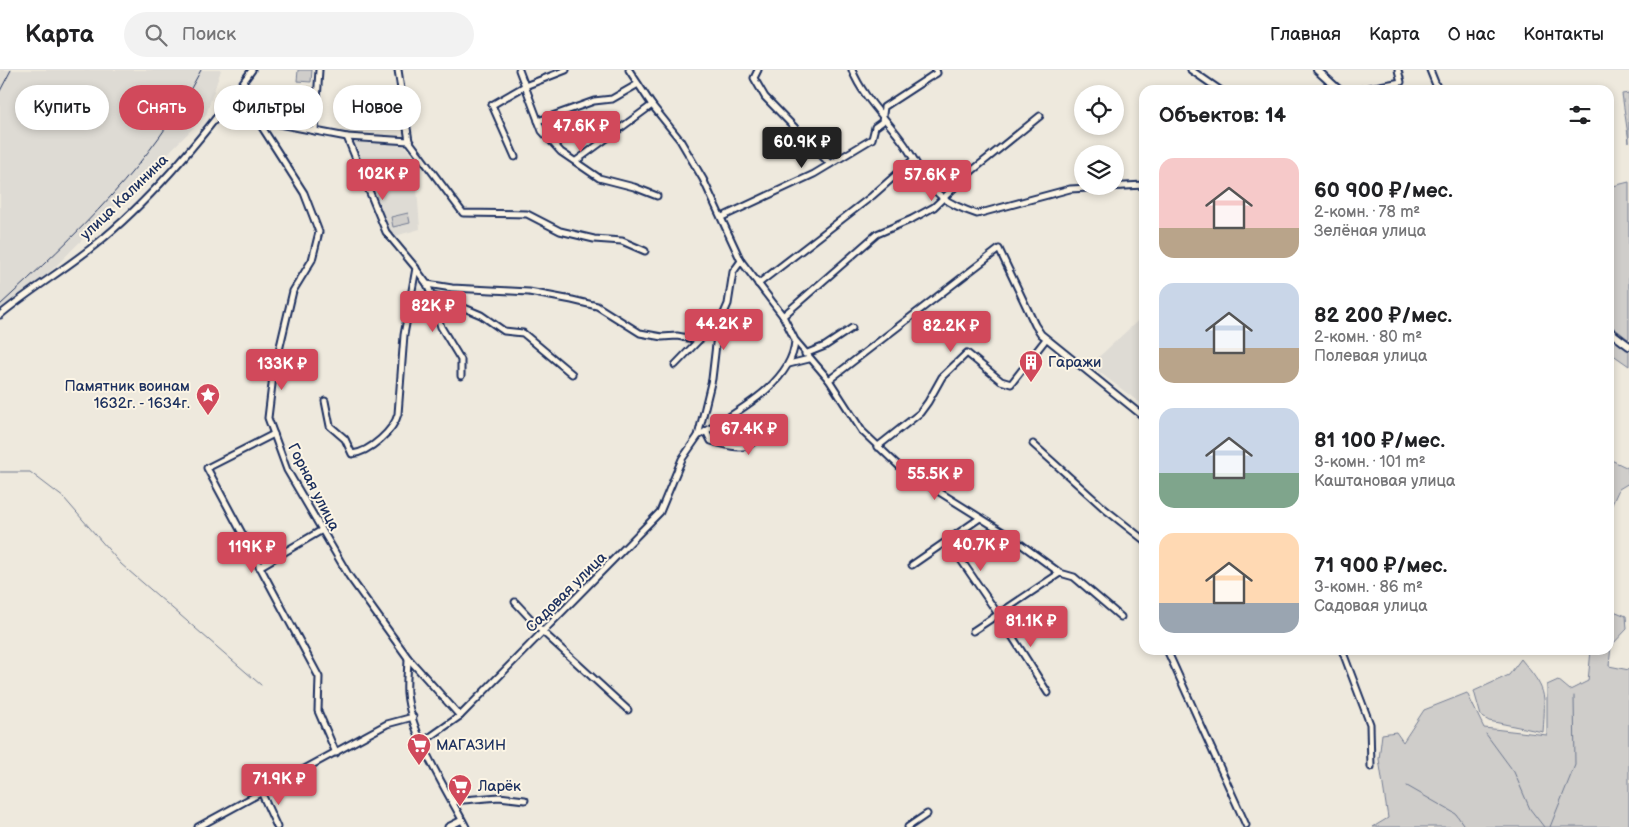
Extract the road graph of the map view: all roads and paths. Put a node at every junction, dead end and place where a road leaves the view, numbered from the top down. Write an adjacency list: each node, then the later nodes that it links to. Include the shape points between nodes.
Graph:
1 (252, 70): 15 (street, улица Калинина)
2 (319, 70): 28 (street)
3 (398, 70): 30 (street)
4 (519, 70): 20 (street)
5 (566, 70): 20 (street)
6 (629, 70): 14 (street)
7 (758, 70): 34 (street, via 754,78 764,97)
8 (852, 70): 22 (street, via 858,85)
9 (1191, 70): 16 (street)
10 (1316, 70): 17 (main road)
11 (1398, 70): 18 (street, via 1400,82)
12 (1430, 70): 19 (street)
13 (936, 71): 22 (street, via 884,107)
14 (638, 84): 21 (street); 25 (street, via 612,99 594,101)
15 (241, 85)
16 (1213, 85)
17 (1333, 85)
18 (1385, 85)
19 (1436, 85)
20 (525, 86): 25 (street); 31 (street, via 492,105)
21 (652, 105): 33 (street); 38 (street, via 680,140)
22 (882, 114): 32 (street); 34 (street, via 882,122 872,138)
23 (1040, 116): 37 (street)
24 (214, 120): 45 (street, улица Калинина, via 136,208 95,245)
25 (538, 121): 33 (street, via 542,131 561,152)
26 (264, 130): 65 (street, Горная улица, via 304,192 319,232 312,260 294,291 273,376 268,418)
27 (309, 130): 28 (street)
28 (315, 131): 29 (street)
29 (347, 137): 30 (street); 41 (street, via 386,232)
30 (409, 141): 39 (street, via 463,213 527,214 560,231 622,241)
31 (515, 157)
32 (913, 160): 37 (street); 43 (street)
33 (576, 161): 36 (street, via 599,178 634,186)
34 (830, 164): 38 (street)
35 (1139, 185): 37 (street, via 1070,189 976,214)
36 (657, 196)
37 (943, 198): 46 (street, via 934,207 877,234)
38 (722, 217): 40 (street)
39 (646, 251)
40 (741, 261): 43 (street); 47 (street, Садовая улица, via 733,272 728,304)
41 (416, 268): 42 (street); 61 (street, via 404,335 396,424 358,453 352,454 345,440 330,426)
42 (427, 284): 44 (street); 51 (street, via 529,292 572,300 597,306 640,333)
43 (758, 284): 46 (street)
44 (431, 294): 58 (street, via 481,315 504,331 523,333); 59 (street, via 441,327 461,360)
45 (0, 315)
46 (783, 316): 52 (street)
47 (718, 327): 51 (street); 66 (street, Садовая улица, via 712,379)
48 (852, 328): 54 (street, via 825,346)
49 (1614, 335): 53 (main road)
50 (1046, 339): 60 (street, via 1035,326 999,249); 62 (street); 68 (street, via 1010,384 1001,381 967,353 942,377 920,412)
51 (699, 340): 57 (street)
52 (795, 340): 54 (street); 56 (street, Садовая улица)
53 (1629, 346)
54 (805, 354): 55 (street)
55 (809, 359): 56 (street); 60 (street)
56 (789, 364): 64 (street, Садовая улица, via 783,376)
57 (676, 365)
58 (572, 374)
59 (461, 376)
60 (829, 380): 68 (street)
61 (325, 401)
62 (1139, 413)
63 (771, 422): 64 (street, via 753,444 739,448 712,441)
64 (706, 431): 66 (street, Садовая улица)
65 (272, 435): 70 (street, Горная улица, via 287,470); 74 (street, via 206,468)
66 (698, 436): 80 (street, Садовая улица, via 682,460 660,512)
67 (1033, 444): 71 (street)
68 (877, 448): 69 (street, via 901,468)
69 (980, 518): 72 (street); 75 (street)
70 (322, 530): 74 (street); 83 (street, Горная улица, via 349,576)
71 (1139, 536)
72 (948, 541): 73 (street); 77 (street)
73 (912, 565)
74 (259, 567): 89 (street, via 319,677 318,711)
75 (1060, 573): 77 (street); 78 (street, via 1074,577)
76 (515, 602): 80 (street)
77 (998, 614): 79 (street); 84 (street)
78 (1121, 616)
79 (973, 631)
80 (543, 632): 85 (street); 86 (street, Садовая улица)
81 (1169, 655): 96 (street)
82 (1344, 655): 90 (street, via 1370,724)
83 (408, 658): 86 (street, Горная улица); 87 (street, via 407,694)
84 (1048, 693)
85 (628, 710)
86 (460, 716): 88 (street, Садовая улица)
87 (413, 717): 88 (street); 89 (street, via 387,724)
88 (422, 742): 93 (street)
89 (336, 753): 91 (street)
90 (1371, 767)
91 (262, 794): 97 (street); 98 (street)
92 (525, 800): 93 (street, via 499,797)
93 (452, 801): 95 (street)
94 (927, 814): 101 (street)
95 (462, 820): 99 (street); 100 (street)
96 (1246, 825)
97 (198, 827)
98 (277, 827)
99 (448, 827)
100 (466, 827)
101 (908, 827)

